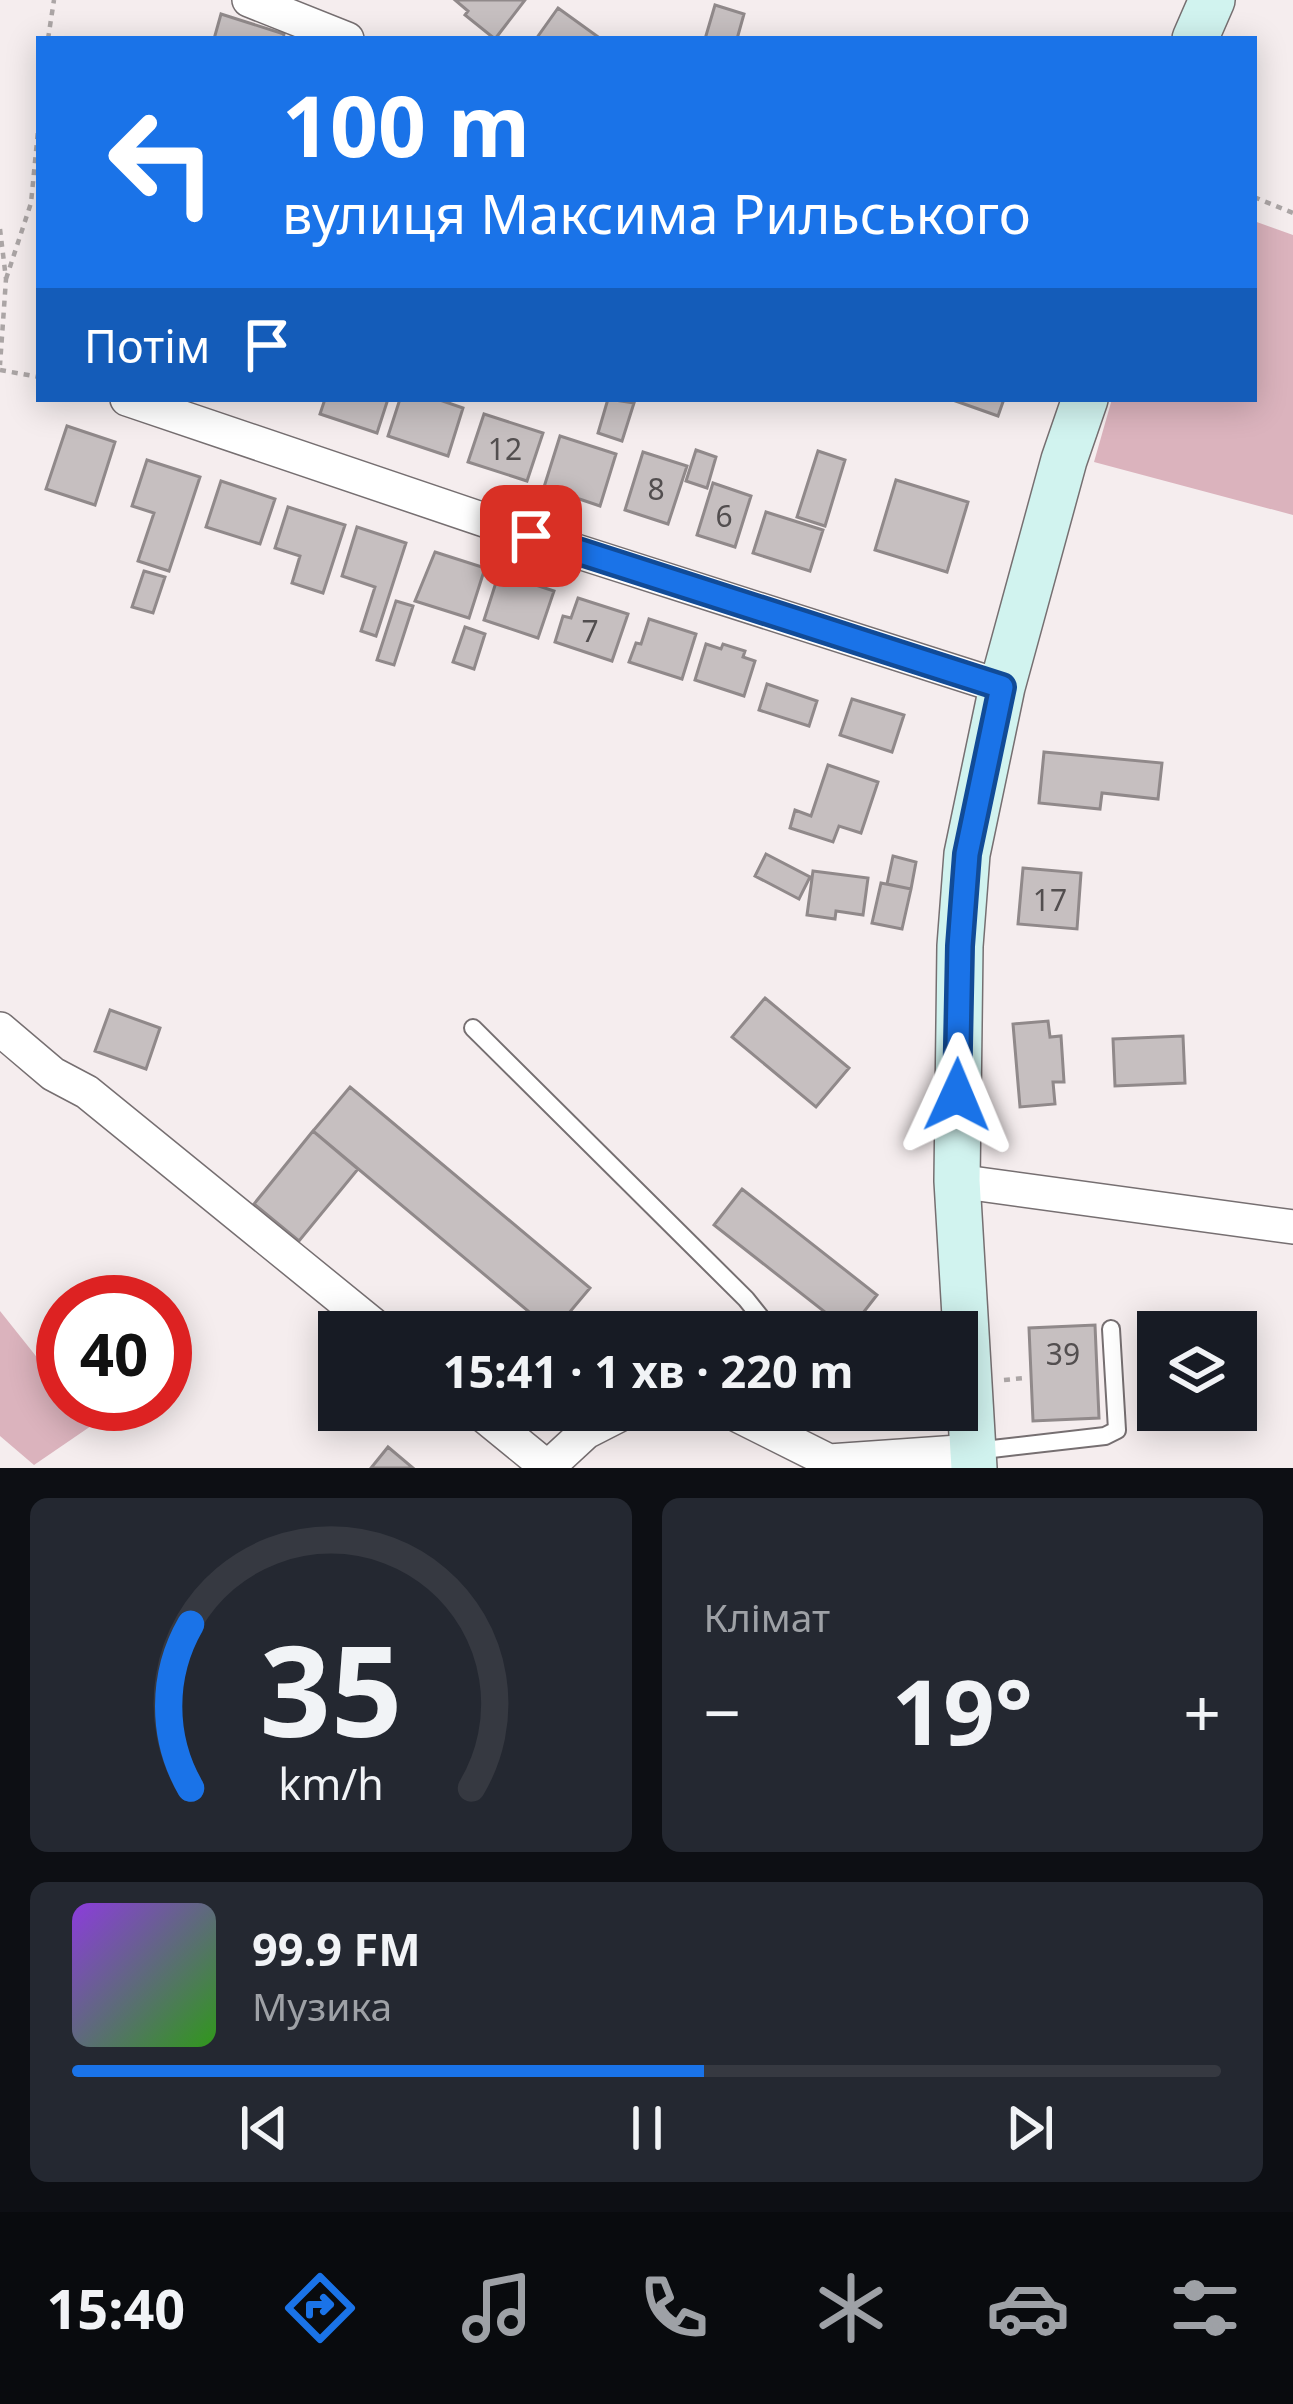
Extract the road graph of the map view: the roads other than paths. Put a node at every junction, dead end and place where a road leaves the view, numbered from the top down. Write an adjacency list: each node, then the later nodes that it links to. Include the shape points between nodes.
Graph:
1 (249, 0): 3 (street)
2 (1211, 0): 4 (street)
3 (339, 36)
4 (1196, 36)
5 (136, 402): 7 (street)
6 (1084, 402): 7 (street)
7 (1002, 687): 10 (street, via 967,854)
8 (472, 1028): 13 (lane)
9 (0, 1029): 12 (street)
10 (957, 1180): 11 (street); 18 (street)
11 (1293, 1227)
12 (356, 1311)
13 (756, 1311)
14 (1111, 1329): 18 (lane, via 1117,1430)
15 (503, 1431): 20 (street)
16 (588, 1431): 20 (street)
17 (767, 1431): 19 (street)
18 (974, 1460): 19 (street)
19 (829, 1464)
20 (548, 1468)

